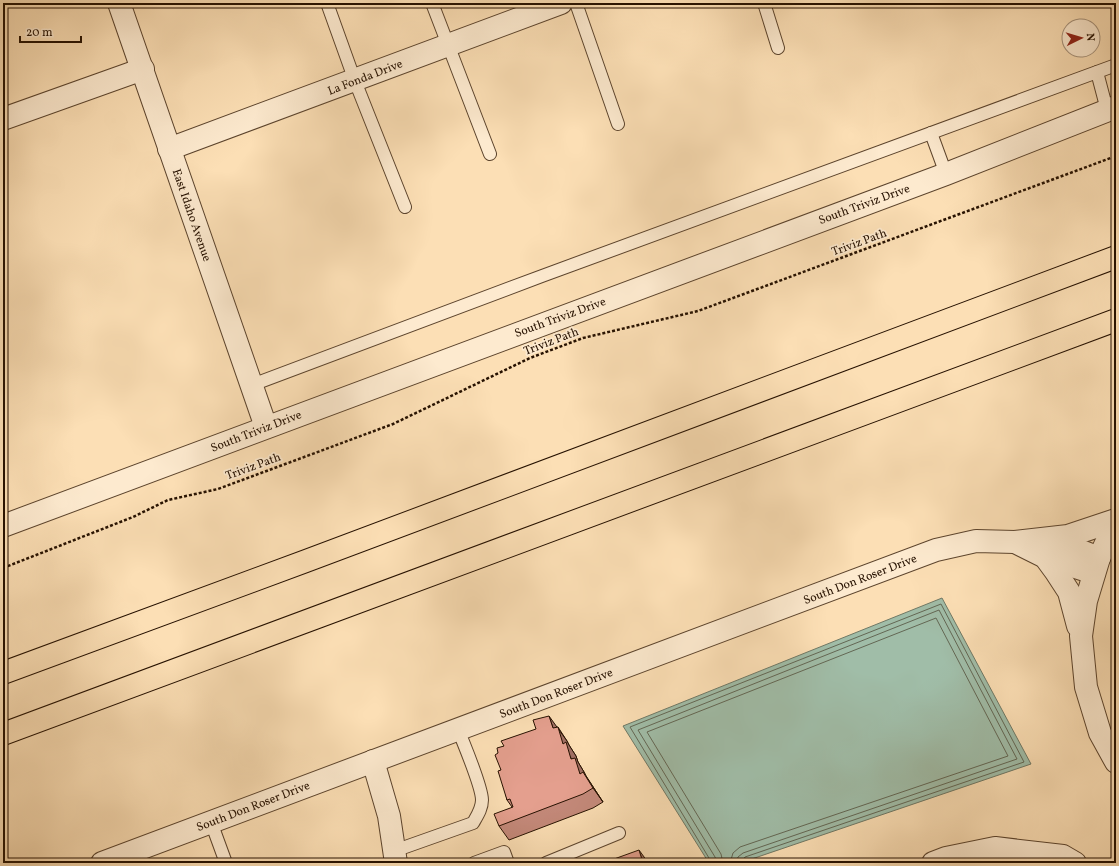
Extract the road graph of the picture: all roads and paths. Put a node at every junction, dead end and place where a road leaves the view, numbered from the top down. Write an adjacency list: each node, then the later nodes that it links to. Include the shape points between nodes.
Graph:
1 (119, 3): 11 (street, East Idaho Avenue)
2 (327, 3): 13 (lane)
3 (432, 3): 8 (lane)
4 (561, 3): 7 (street, La Fonda Drive)
5 (576, 3): 16 (lane)
6 (764, 3): 9 (lane)
7 (534, 8): 8 (street, La Fonda Drive)
8 (448, 46): 13 (street, La Fonda Drive); 19 (lane)
9 (778, 48)
10 (1116, 65): 12 (lane)
11 (142, 70): 15 (street); 18 (street, East Idaho Avenue)
12 (1097, 72): 14 (lane); 17 (lane)
13 (354, 81): 18 (street, La Fonda Drive); 22 (lane)
14 (1111, 108): 21 (street, South Triviz Drive)
15 (3, 119)
16 (618, 124)
17 (931, 133): 21 (lane); 25 (lane)
18 (169, 149): 25 (street, East Idaho Avenue)
19 (490, 154)
20 (1116, 156): 31 (path, Triviz Path, via 698,311 583,338 524,361 393,424 218,489 168,500)
21 (946, 174): 26 (street, South Triviz Drive)
22 (405, 206)
23 (1116, 257): 33 (highway, via 314,559)
24 (1116, 320): 35 (highway)
25 (252, 385): 26 (street, East Idaho Avenue)
26 (266, 427): 28 (street, South Triviz Drive)
27 (1116, 521): 29 (street, via 1068,536); 30 (street)
28 (3, 526)
29 (1047, 548): 30 (street, South Don Roser Drive); 32 (street, via 1069,592); 34 (street, South Don Roser Drive, via 1015,542 976,541 936,550)
30 (1096, 566): 32 (street, via 1086,601)
31 (3, 568)
32 (1081, 636): 37 (street, via 1086,687 1100,733)
33 (3, 673)
34 (458, 729): 36 (street, South Don Roser Drive); 40 (lane, via 481,794 478,816 473,823)
35 (3, 734)
36 (373, 761): 38 (street, South Don Roser Drive); 40 (street, via 389,816)
37 (1116, 762)
38 (211, 822): 41 (street, South Don Roser Drive); 42 (lane)
39 (620, 833): 45 (lane)
40 (395, 857)
41 (102, 863)
42 (226, 863)
43 (474, 863): 44 (lane, via 504,852)
44 (508, 863)
45 (546, 863)
46 (933, 863): 47 (street, via 995,848 1063,856)
47 (1075, 863)

